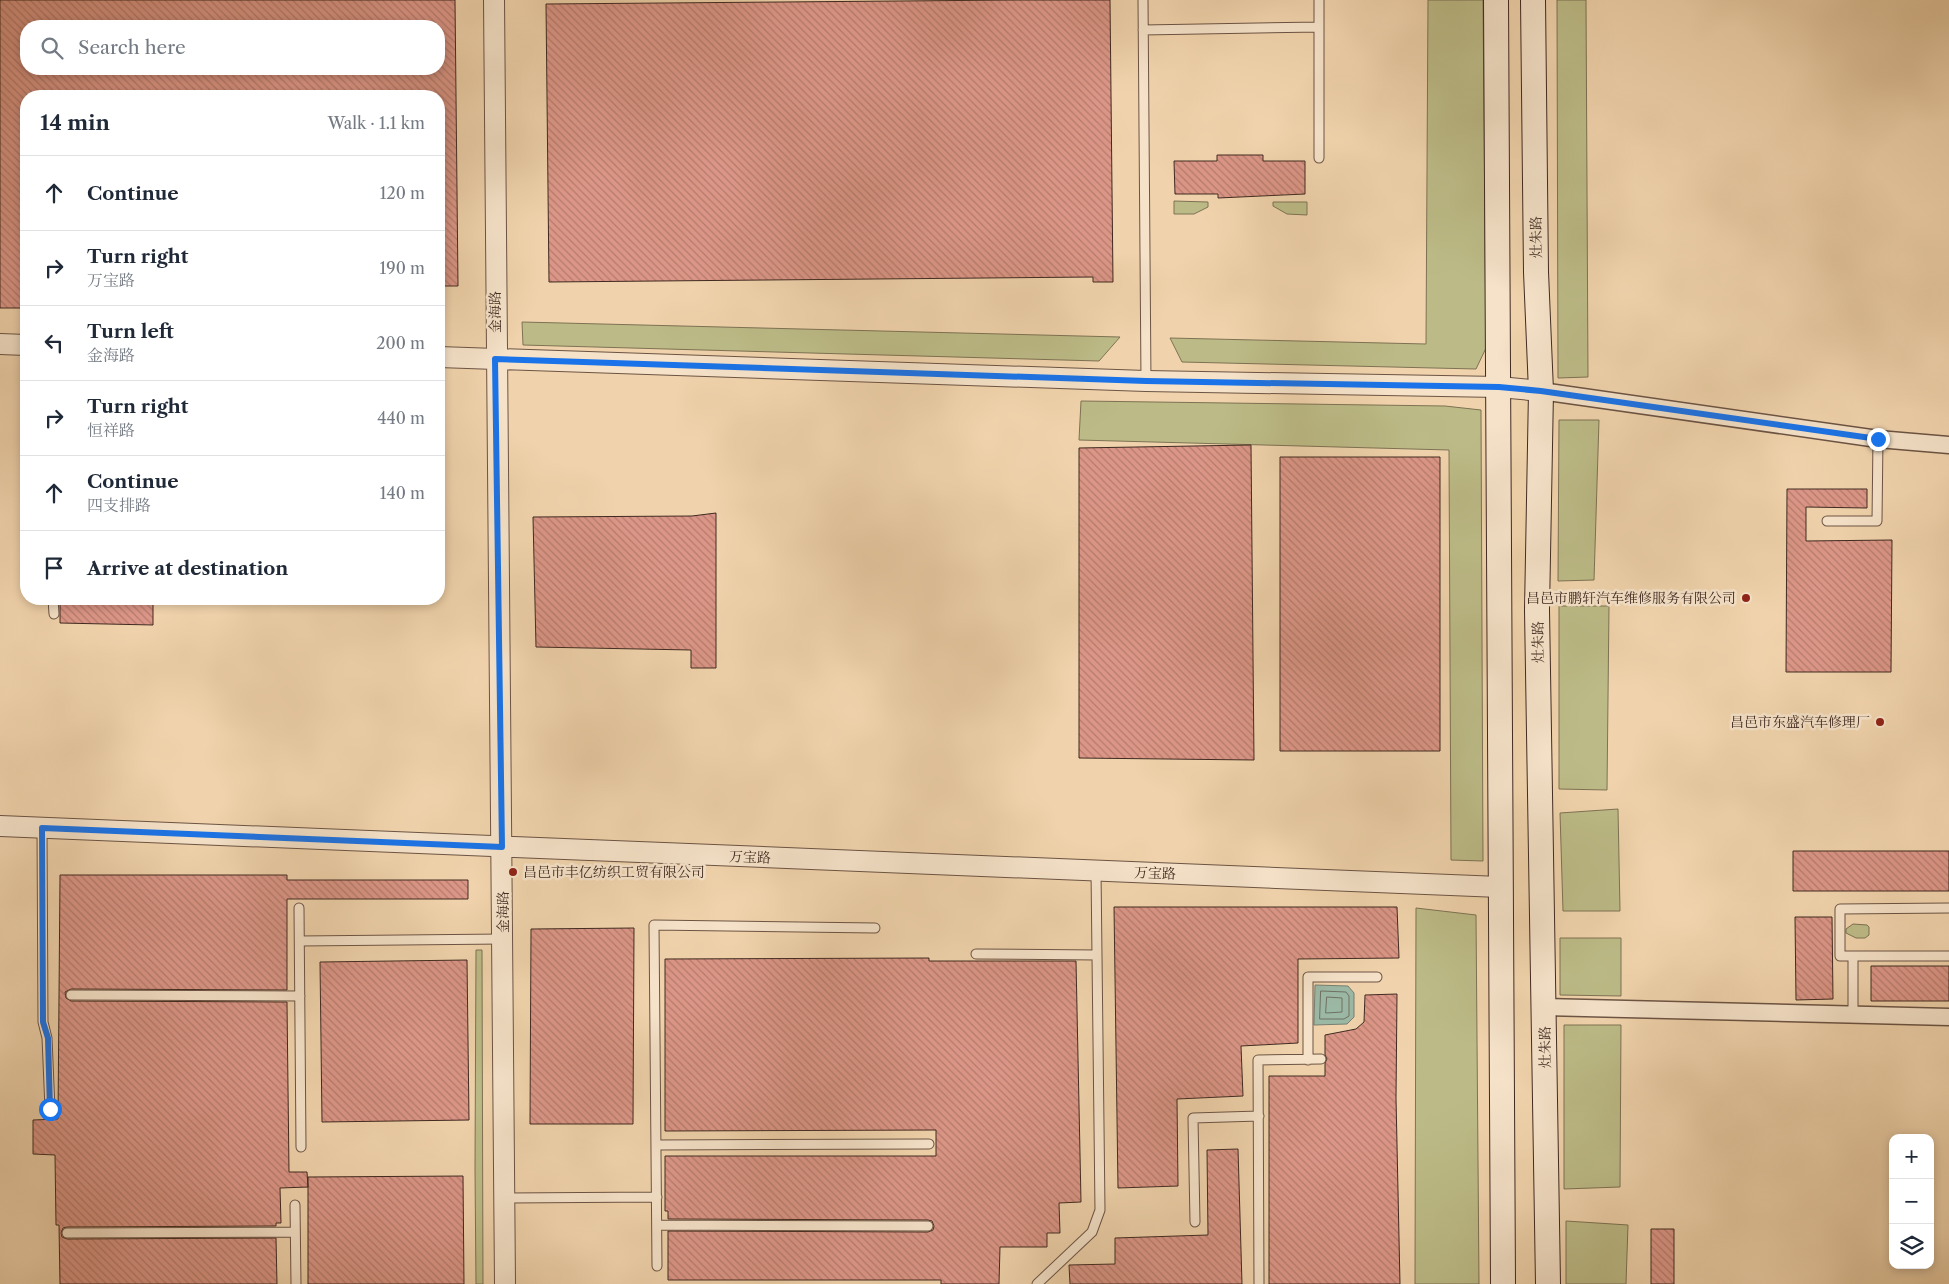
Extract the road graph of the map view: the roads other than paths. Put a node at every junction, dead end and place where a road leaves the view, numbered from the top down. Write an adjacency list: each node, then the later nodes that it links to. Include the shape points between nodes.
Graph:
1 (494, 0): 12 (street, 金海路)
2 (1143, 0): 7 (lane)
3 (1319, 0): 6 (lane)
4 (1496, 0): 14 (main road)
5 (1533, 0): 15 (main road, 灶朱路, via 1536,272)
6 (1319, 27): 7 (lane); 8 (lane)
7 (1143, 30): 13 (lane)
8 (1319, 158)
9 (0, 344): 10 (street)
10 (20, 345)
11 (445, 357): 12 (street)
12 (495, 359): 13 (street); 23 (street, 金海路)
13 (1146, 381): 14 (street)
14 (1499, 387): 15 (street); 25 (main road)
15 (1541, 391): 16 (street); 38 (main road, 灶朱路, via 1537,610)
16 (1878, 439): 17 (street); 18 (lane, via 1877,521)
17 (1949, 445)
18 (1826, 521)
19 (53, 605): 20 (lane)
20 (54, 614)
21 (0, 826): 22 (street, 万宝路)
22 (42, 828): 23 (street, 万宝路); 43 (lane, via 43,1022 48,1038)
23 (502, 847): 24 (street, 万宝路); 29 (street, 金海路)
24 (1096, 871): 25 (street, 万宝路); 32 (lane)
25 (1500, 887): 61 (main road)
26 (300, 908): 30 (lane)
27 (1949, 908): 33 (lane, via 1840,908 1840,956)
28 (875, 928): 46 (lane, via 654,925)
29 (503, 939): 30 (lane); 49 (street, 金海路)
30 (300, 941): 37 (lane)
31 (976, 954): 32 (lane)
32 (1097, 955): 59 (lane, via 1100,1210 1092,1232)
33 (1853, 956): 34 (lane); 39 (lane)
34 (1949, 956)
35 (1377, 977): 42 (lane, via 1308,977)
36 (71, 995): 37 (lane)
37 (300, 996): 47 (lane)
38 (1544, 1007): 39 (street); 62 (main road, 灶朱路)
39 (1854, 1015): 40 (street)
40 (1949, 1017)
41 (1321, 1059): 42 (lane)
42 (1308, 1060): 44 (lane, via 1258,1060)
43 (50, 1109)
44 (1259, 1116): 51 (lane, via 1193,1118); 60 (lane)
45 (928, 1144): 46 (lane)
46 (656, 1145): 48 (lane)
47 (300, 1147)
48 (657, 1197): 49 (lane); 52 (lane)
49 (505, 1198): 58 (street, 金海路)
50 (295, 1205): 54 (lane)
51 (1195, 1222)
52 (657, 1225): 53 (lane); 56 (lane)
53 (928, 1226)
54 (295, 1232): 55 (lane); 57 (lane)
55 (67, 1233)
56 (657, 1266)
57 (296, 1284)
58 (505, 1284)
59 (1037, 1284)
60 (1259, 1284)
61 (1503, 1284)
62 (1548, 1284)

